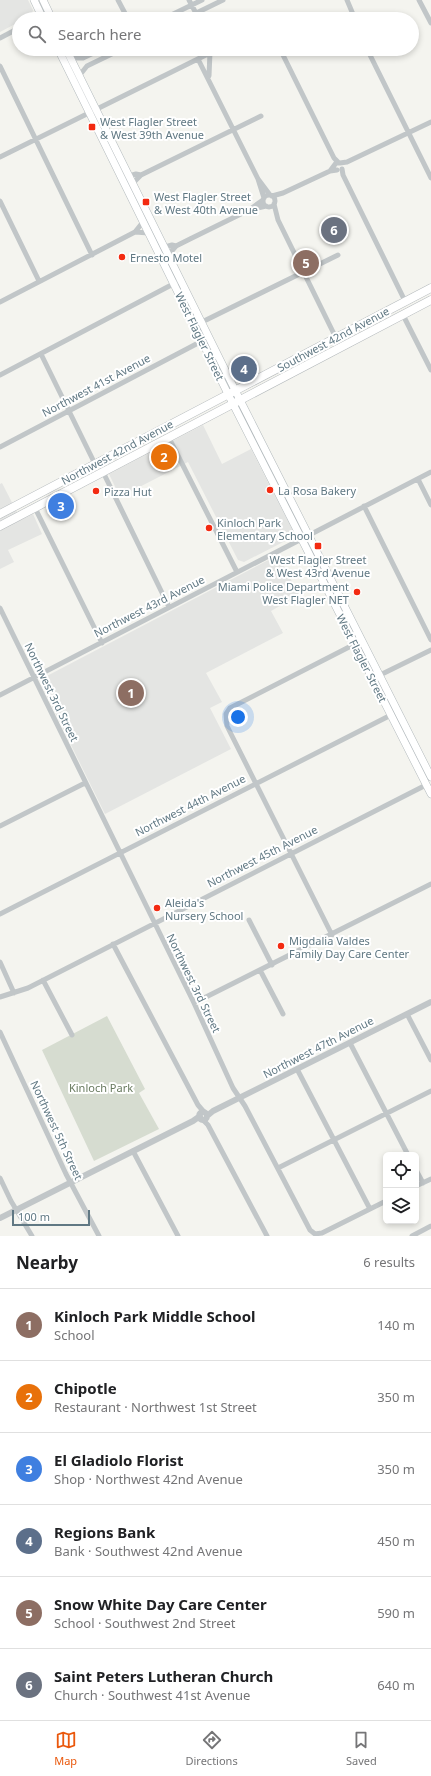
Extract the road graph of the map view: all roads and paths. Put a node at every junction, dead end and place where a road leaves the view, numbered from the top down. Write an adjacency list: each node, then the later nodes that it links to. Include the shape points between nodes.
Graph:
1 (34, 0): 9 (main road)
2 (43, 0): 10 (main road)
3 (118, 0): 11 (street)
4 (202, 0): 8 (street)
5 (223, 0): 14 (street)
6 (347, 0): 15 (street)
7 (419, 0): 16 (street)
8 (190, 2): 12 (street); 13 (street)
9 (39, 12)
10 (49, 12)
11 (124, 12)
12 (174, 12)
13 (195, 12)
14 (198, 12)
15 (352, 12)
16 (431, 23)
17 (12, 32): 18 (street)
18 (0, 38)
19 (62, 56): 31 (main road, West Flagler Street)
20 (87, 56): 26 (street)
21 (108, 56): 29 (street, via 87,66)
22 (202, 56): 27 (street)
23 (209, 56): 30 (street)
24 (283, 56): 38 (street)
25 (371, 56): 35 (street)
26 (71, 58): 29 (main road, West Flagler Street)
27 (198, 59): 30 (street); 31 (street)
28 (0, 66): 36 (street)
29 (79, 76): 31 (main road, West Flagler Street)
30 (209, 79): 34 (street)
31 (92, 110): 36 (street); 40 (main road, West Flagler Street); 52 (main road, West Flagler Street)
32 (260, 116): 34 (street)
33 (431, 122): 35 (street)
34 (234, 129): 39 (street); 42 (street)
35 (409, 132): 38 (street); 41 (street)
36 (35, 139): 37 (street); 58 (street)
37 (0, 157)
38 (338, 167): 44 (street); 64 (street)
39 (141, 175): 40 (street); 43 (street)
40 (129, 176): 43 (main road, West Flagler Street)
41 (431, 178)
42 (258, 179): 45 (street); 46 (street)
43 (132, 184): 56 (main road, West Flagler Street)
44 (283, 193): 45 (street); 48 (street)
45 (271, 195): 46 (street); 48 (street)
46 (263, 199): 49 (street); 50 (street)
47 (0, 201): 61 (street)
48 (274, 203): 49 (street); 51 (street)
49 (267, 206): 50 (street); 51 (street)
50 (249, 210): 55 (street)
51 (278, 220): 60 (street)
52 (143, 222): 53 (street); 54 (main road, West Flagler Street)
53 (135, 232): 54 (street); 58 (street)
54 (149, 233): 62 (main road, West Flagler Street)
55 (176, 246): 56 (street); 57 (street)
56 (165, 247): 57 (main road, West Flagler Street)
57 (169, 254): 62 (main road, West Flagler Street)
58 (92, 255): 61 (street)
59 (338, 255): 60 (street)
60 (304, 272): 68 (street); 70 (street)
61 (39, 281): 66 (street)
62 (178, 282): 68 (main road, West Flagler Street); 71 (main road, West Flagler Street); 73 (street)
63 (431, 288): 64 (main road, Southwest 42nd Avenue)
64 (407, 300): 67 (main road); 69 (main road, Southwest 42nd Avenue)
65 (431, 300): 67 (main road, Southwest 42nd Avenue)
66 (0, 302)
67 (403, 315): 72 (main road, Southwest 42nd Avenue); 75 (street)
68 (202, 322): 77 (main road, West Flagler Street)
69 (354, 328): 70 (main road, Southwest 42nd Avenue); 72 (main road, via 343,340)
70 (336, 338): 74 (main road, via 335,345); 77 (main road, Southwest 42nd Avenue)
71 (202, 341): 77 (main road, West Flagler Street); 79 (street, Northwest 41st Avenue)
72 (341, 347): 74 (main road, Southwest 42nd Avenue)
73 (41, 354): 76 (street); 79 (street)
74 (324, 356): 78 (main road, Southwest 42nd Avenue)
75 (431, 370)
76 (0, 375)
77 (232, 392): 78 (main road, West Flagler Street); 82 (main road, Northwest 42nd Avenue)
78 (236, 401): 80 (main road, Northwest 42nd Avenue); 92 (main road, West Flagler Street)
79 (70, 410): 81 (street, Northwest 41st Avenue); 83 (street)
80 (169, 438): 84 (main road, Northwest 42nd Avenue); 93 (street)
81 (0, 447)
82 (112, 455): 83 (main road, Northwest 42nd Avenue); 84 (main road, via 104,464)
83 (95, 464): 90 (main road, Northwest 42nd Avenue)
84 (103, 472): 89 (main road, Northwest 42nd Avenue); 94 (street)
85 (431, 472): 86 (street, Northwest 43rd Avenue)
86 (418, 479): 87 (street); 88 (street, Northwest 43rd Avenue)
87 (431, 505)
88 (364, 506): 92 (street, Northwest 43rd Avenue); 96 (street)
89 (35, 508): 91 (main road, Northwest 42nd Avenue); 97 (street)
90 (0, 514)
91 (0, 526)
92 (305, 537): 93 (street, Northwest 43rd Avenue); 98 (main road, West Flagler Street); 101 (main road, West Flagler Street)
93 (237, 572): 94 (street, Northwest 43rd Avenue)
94 (169, 607): 97 (street, Northwest 43rd Avenue)
95 (0, 608): 102 (street, Northwest 3rd Street)
96 (431, 640)
97 (102, 643): 102 (street, Northwest 43rd Avenue)
98 (355, 644): 100 (main road, West Flagler Street); 108 (street, via 230,708 226,714 227,726)
99 (431, 650): 101 (street)
100 (371, 676): 101 (street); 104 (main road, West Flagler Street)
101 (379, 676): 105 (main road, West Flagler Street)
102 (34, 678): 103 (street, Northwest 43rd Avenue); 107 (street, Northwest 3rd Street)
103 (0, 695)
104 (391, 715): 105 (main road); 108 (street, Northwest 44th Avenue); 109 (main road, West Flagler Street)
105 (403, 722): 106 (main road, West Flagler Street)
106 (431, 777)
107 (85, 783): 111 (street); 112 (street, Northwest 3rd Street)
108 (256, 783): 112 (street, Northwest 44th Avenue); 113 (street)
109 (426, 785): 110 (main road, West Flagler Street); 113 (street, Northwest 45th Avenue)
110 (431, 794)
111 (0, 826)
112 (119, 852): 115 (street, Northwest 44th Avenue); 117 (street, Northwest 3rd Street)
113 (291, 853): 117 (street, Northwest 45th Avenue); 118 (street)
114 (431, 884): 118 (street)
115 (0, 914)
116 (249, 920): 121 (street)
117 (153, 923): 119 (street, Northwest 45th Avenue); 127 (street, Northwest 3rd Street)
118 (332, 935): 121 (street)
119 (113, 944): 123 (street, Northwest 45th Avenue); 138 (street)
120 (0, 962): 124 (street)
121 (272, 965): 122 (street)
122 (260, 970): 127 (street); 128 (street)
123 (43, 980): 124 (street, Northwest 45th Avenue); 131 (street)
124 (14, 993): 125 (street, Northwest 45th Avenue)
125 (0, 997)
126 (431, 1002): 129 (street, Northwest 47th Avenue)
127 (194, 1003): 136 (street, Northwest 3rd Street)
128 (283, 1014)
129 (407, 1014): 132 (street, Northwest 47th Avenue); 133 (street)
130 (0, 1032): 146 (street, Northwest 5th Street)
131 (72, 1035)
132 (350, 1043): 134 (street, Northwest 47th Avenue); 137 (street)
133 (431, 1060)
134 (297, 1069): 136 (street, Northwest 47th Avenue); 139 (street)
135 (431, 1092): 137 (street)
136 (239, 1098): 138 (street, Northwest 47th Avenue); 142 (street, Northwest 3rd Street)
137 (387, 1114): 139 (street); 141 (street)
138 (204, 1116): 140 (street, Northwest 47th Avenue); 157 (street)
139 (334, 1140): 142 (street); 150 (street)
140 (133, 1151): 146 (street, Northwest 47th Avenue); 156 (street)
141 (406, 1152)
142 (278, 1168): 150 (street, Northwest 3rd Street, via 310,1230 315,1234)
143 (419, 1176): 147 (street)
144 (0, 1178): 151 (street)
145 (431, 1179): 147 (street)
146 (70, 1182): 151 (street, Northwest 47th Avenue); 155 (street, Northwest 5th Street)
147 (423, 1183): 148 (street)
148 (419, 1185)
149 (383, 1202): 150 (street)
150 (370, 1209)
151 (17, 1210): 152 (street, Northwest 47th Avenue); 154 (street)
152 (0, 1218)
153 (431, 1226): 158 (street)
154 (32, 1236)
155 (99, 1236)
156 (178, 1236)
157 (267, 1236)
158 (412, 1236)

